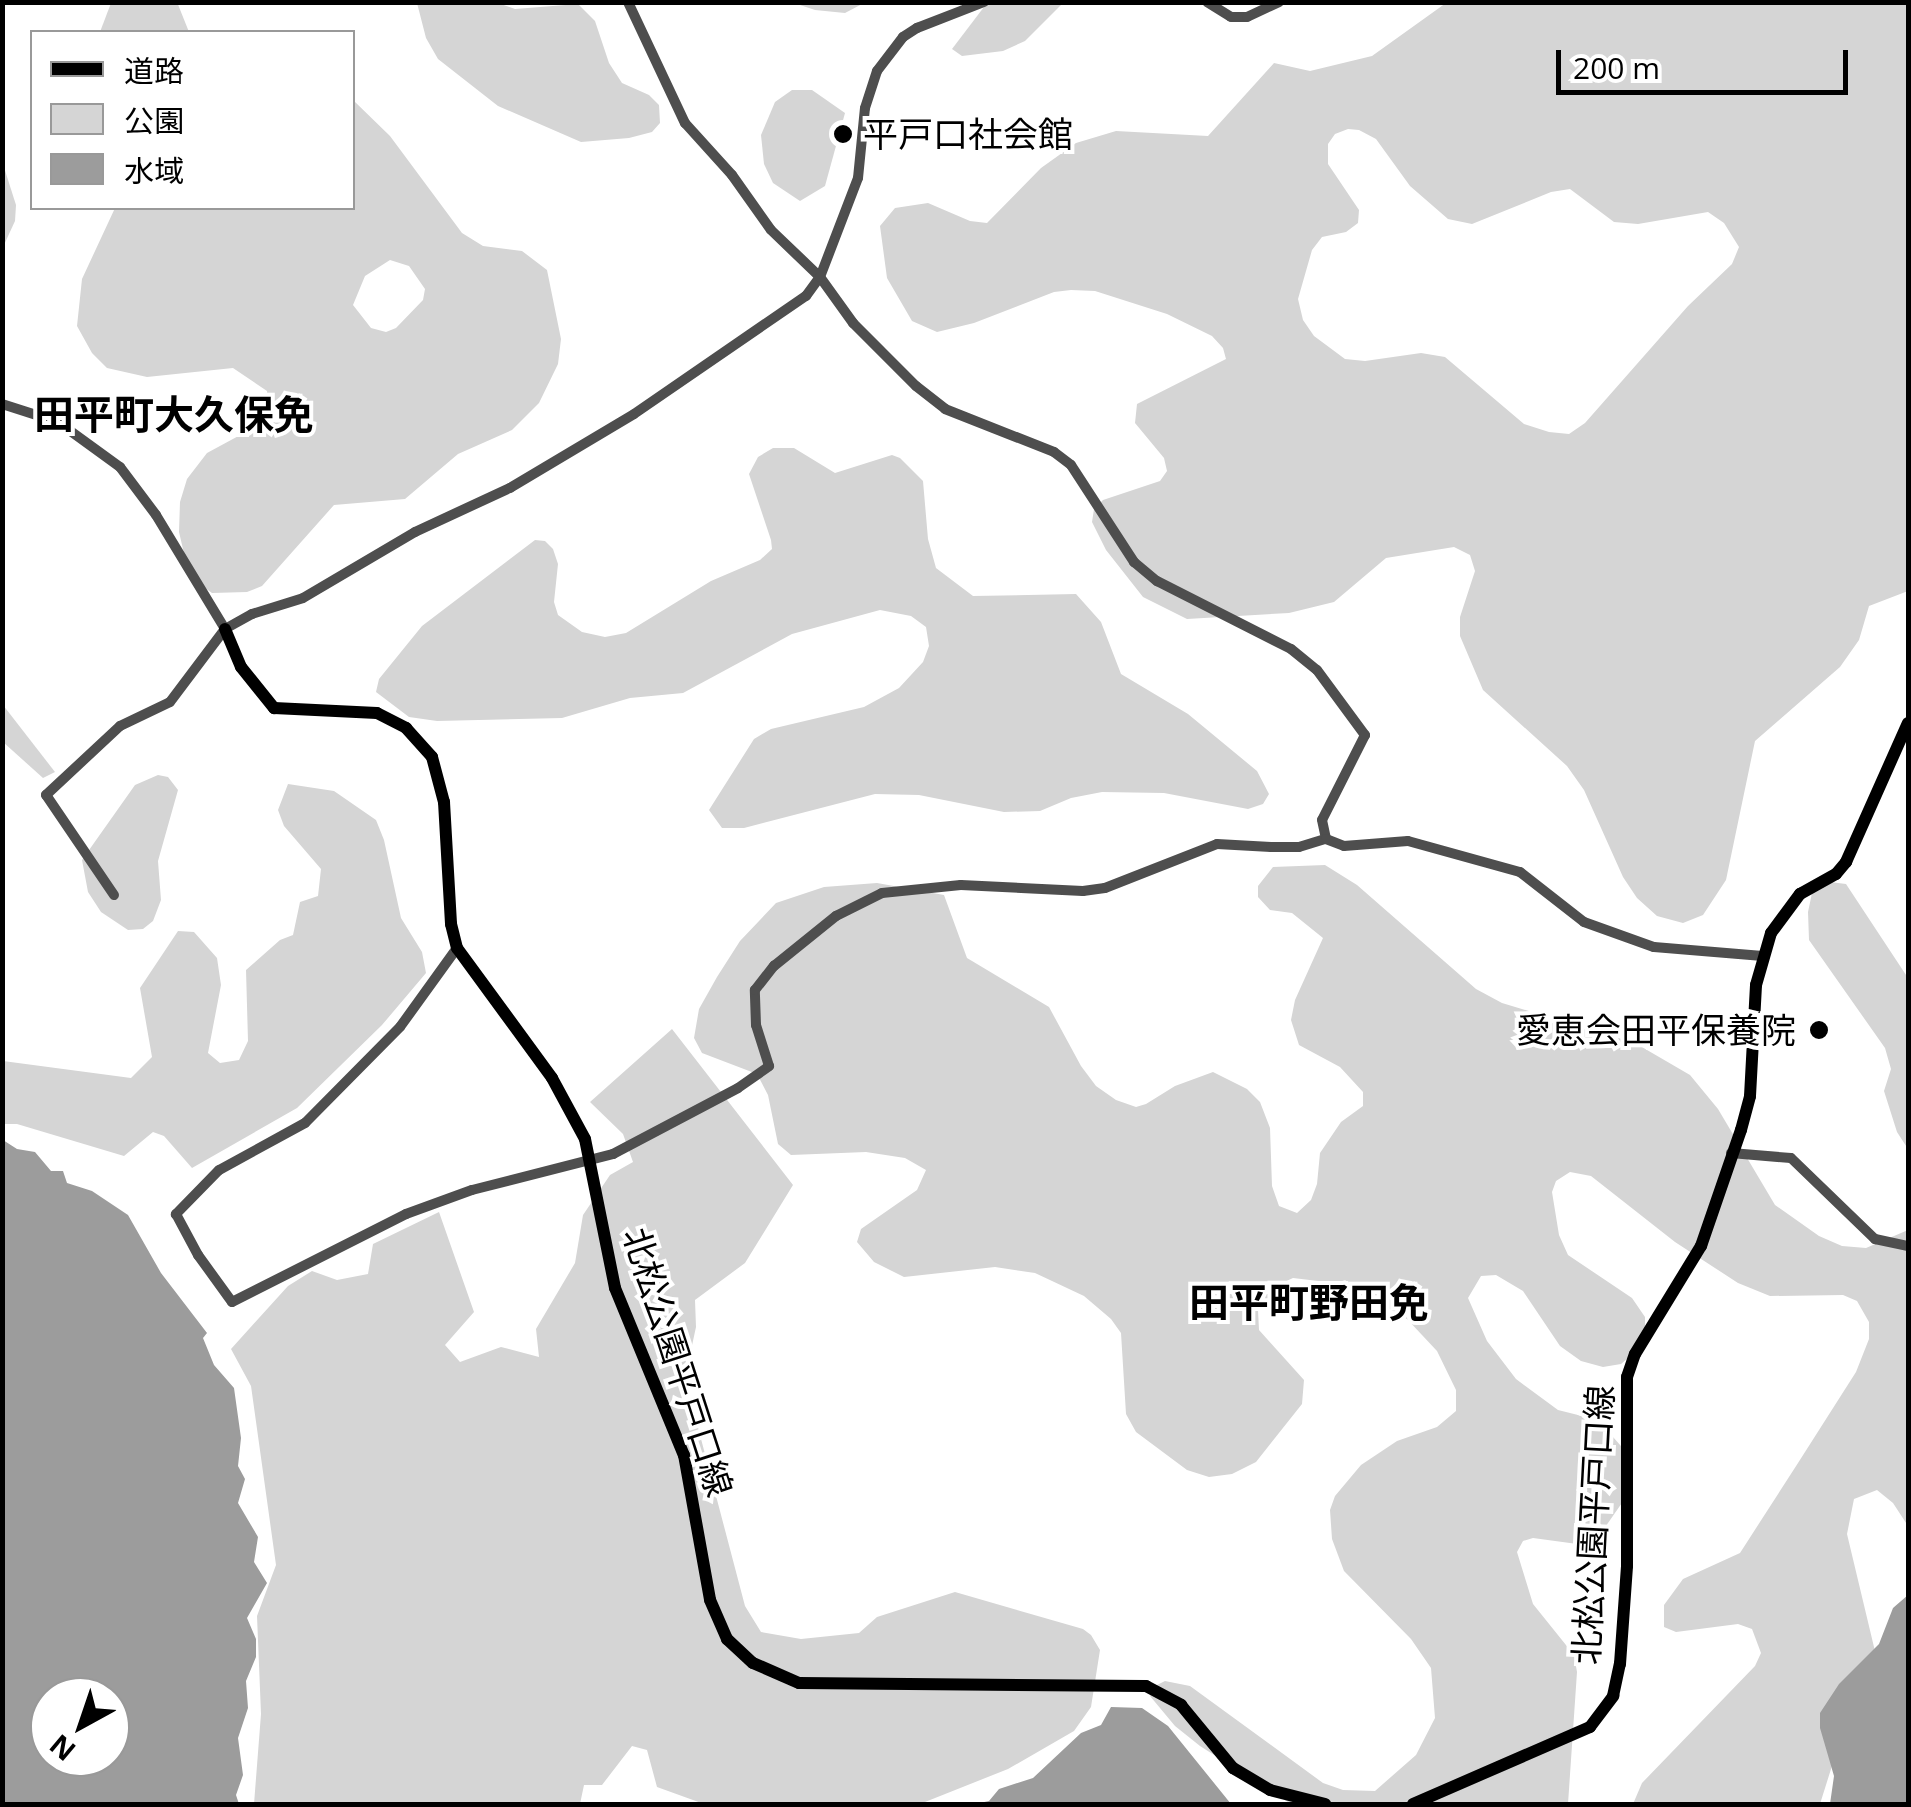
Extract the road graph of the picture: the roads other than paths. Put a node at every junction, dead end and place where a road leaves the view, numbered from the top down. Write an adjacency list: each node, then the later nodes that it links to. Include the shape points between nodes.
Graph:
1 (628, 2): 5 (street, via 685,123 771,230)
2 (984, 2): 5 (street, via 916,28 878,71 865,108 858,178)
3 (1208, 2): 4 (street, via 1231,18)
4 (1279, 2)
5 (820, 277): 7 (street, via 789,310 585,445 414,532 334,582); 9 (street, via 852,323 946,409 1071,464 1115,536 1157,581 1291,649 1317,670 1365,735 1322,820)
6 (2, 404): 7 (street, via 58,422 120,467)
7 (225, 628): 10 (street, via 170,702 120,726 46,795); 11 (main road, 北松公園平戸口線, via 241,666 274,708 377,713 423,743 440,774)
8 (1908, 723): 12 (main road, 北松公園平戸口線, via 1846,862 1800,894)
9 (1326, 839): 12 (street, via 1344,846 1429,845 1520,872 1584,922 1654,947); 14 (street, via 1299,847 1217,844 1105,888 962,885 866,898 774,966 754,990 756,1026 769,1066 643,1140)
10 (114, 895)
11 (457, 948): 14 (main road, 北松公園平戸口線, via 575,1115); 14 (street, via 400,1027 305,1124 241,1156 188,1198 176,1214 198,1255 232,1302 406,1214)
12 (1762, 956): 13 (main road, 北松公園平戸口線, via 1750,1096)
13 (1730, 1153): 15 (street, via 1791,1158 1866,1233); 17 (main road, 北松公園平戸口線, via 1700,1246 1627,1378 1627,1566 1613,1696 1590,1727)
14 (591, 1160): 16 (main road, 北松公園平戸口線, via 615,1288 684,1455 710,1600 728,1639 753,1664 799,1682 1146,1686 1180,1706 1243,1775 1270,1790)
15 (1908, 1246)
16 (1325, 1804)
17 (1412, 1804)

